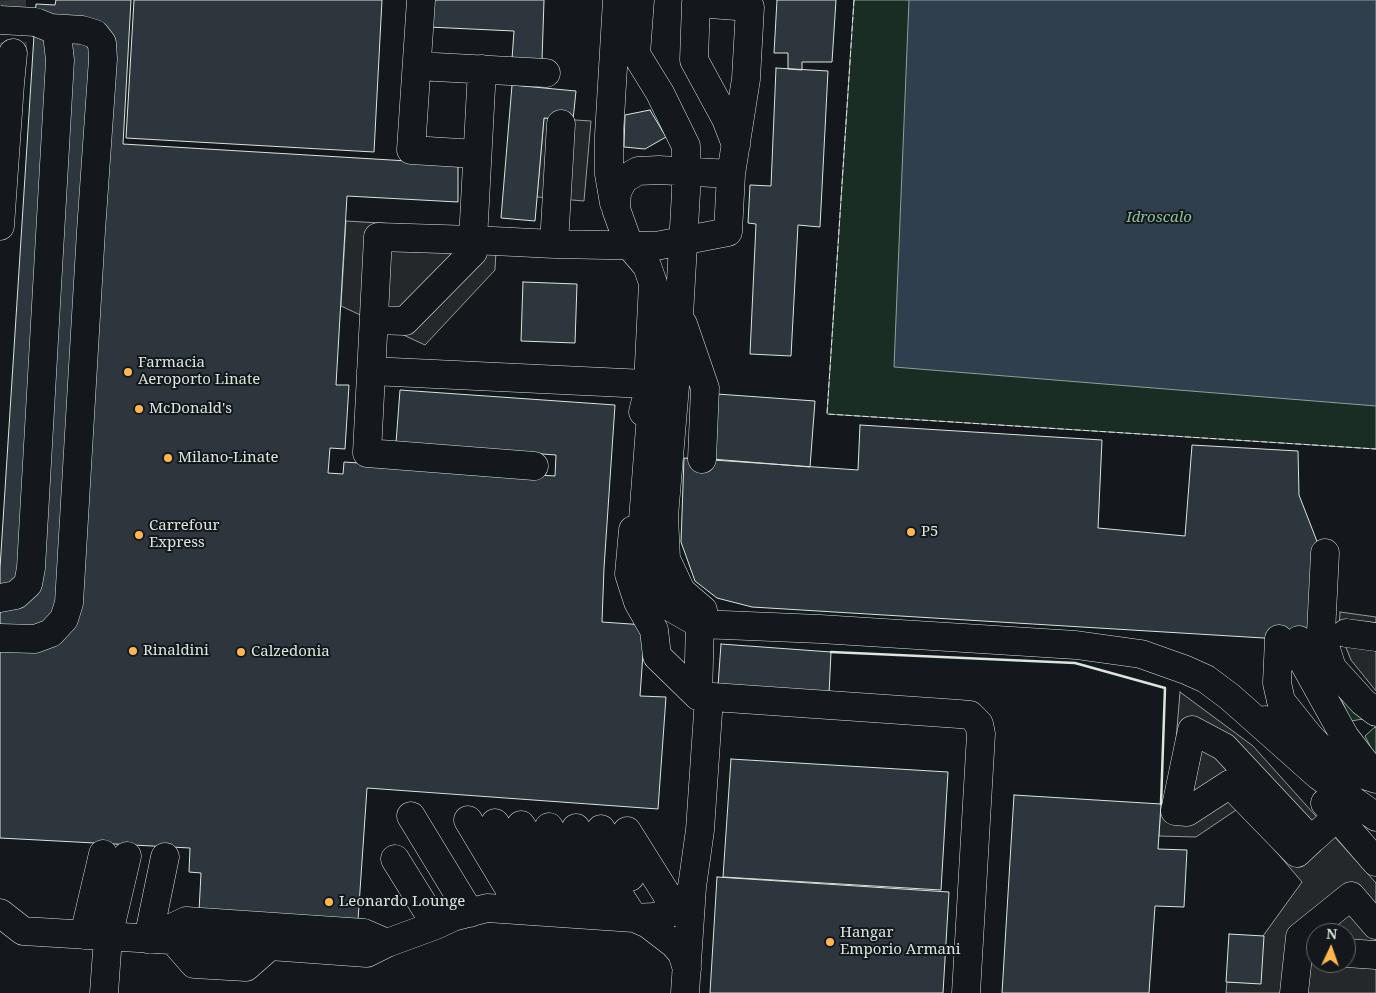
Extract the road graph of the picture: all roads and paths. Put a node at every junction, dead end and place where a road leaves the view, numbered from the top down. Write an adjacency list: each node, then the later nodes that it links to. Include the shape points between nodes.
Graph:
1 (421, 0): 7 (lane)
2 (617, 0): 17 (lane, via 609,134 609,174)
3 (640, 0): 15 (lane, via 636,54 686,146)
4 (0, 20): 5 (lane, bridge)
5 (43, 25): 30 (lane, via 53,29 58,38 60,60 31,568 28,584 16,595); 34 (lane, via 95,34 102,43 103,58 69,603 64,619 51,633 35,639)
6 (13, 53): 10 (lane)
7 (417, 66): 8 (lane); 14 (lane, via 412,150)
8 (482, 70): 9 (lane); 14 (lane)
9 (546, 73)
10 (10, 84): 11 (lane); 18 (lane)
11 (0, 117)
12 (561, 124): 21 (lane)
13 (736, 145): 16 (lane)
14 (478, 154): 19 (lane)
15 (686, 171): 16 (lane); 17 (lane, via 638,170 624,179 617,192); 20 (lane)
16 (732, 174): 20 (lane, via 728,232)
17 (616, 209): 22 (lane)
18 (0, 224)
19 (473, 240): 21 (lane); 24 (lane, via 473,252 405,321); 24 (lane, via 378,237)
20 (684, 241): 22 (lane); 23 (lane)
21 (554, 244): 22 (lane)
22 (629, 246): 26 (lane, via 646,266 653,283)
23 (679, 314): 26 (lane); 27 (lane, via 705,388)
24 (375, 320): 25 (lane)
25 (371, 371): 26 (lane); 28 (lane, via 367,453)
26 (657, 388): 31 (lane, via 651,414 642,533 654,586 672,608); 32 (lane, via 666,559 680,591 706,612); 36 (lane, via 642,415 629,574 638,602 654,630 657,656)
27 (702, 459)
28 (534, 466)
29 (1325, 553): 38 (lane, via 1321,633 1332,668)
30 (0, 598)
31 (700, 624): 32 (lane); 36 (lane)
32 (820, 628): 37 (lane, via 1076,645 1141,654 1206,679)
33 (1346, 633): 35 (lane)
34 (0, 638)
35 (1376, 638)
36 (703, 697): 52 (lane, via 700,830); 69 (lane, via 970,715 979,724)
37 (1243, 708): 39 (lane); 40 (lane, via 1281,729)
38 (1376, 712)
39 (1265, 727): 42 (lane, via 1319,776); 45 (lane)
40 (1309, 736): 41 (lane, via 1328,756 1352,771); 41 (lane, via 1281,701 1277,683 1289,639 1345,737)
41 (1376, 778)
42 (1376, 816)
43 (468, 820): 53 (lane)
44 (495, 823): 53 (lane)
45 (1342, 823): 48 (lane); 49 (lane); 51 (lane)
46 (521, 824): 55 (lane)
47 (549, 827): 55 (lane)
48 (1311, 840): 48 (lane, via 1224,747 1192,730 1175,811 1187,812 1230,784 1297,853)
49 (1376, 850)
50 (395, 859): 57 (lane)
51 (1376, 862)
52 (692, 887): 56 (lane, via 686,901); 67 (lane)
53 (535, 911): 55 (lane); 57 (lane)
54 (0, 913): 61 (lane, via 23,931)
55 (591, 915): 56 (lane)
56 (655, 915): 56 (lane, via 601,830); 67 (lane, via 648,924 682,953)
57 (461, 916): 57 (lane, via 414,820); 62 (lane)
58 (1318, 923): 59 (lane, via 1351,896)
59 (1376, 925)
60 (1306, 933): 63 (lane, via 1300,938)
61 (117, 937): 61 (lane, via 135,856); 62 (lane, via 186,921 364,933); 62 (lane, via 174,940 194,964 246,967 270,946 367,953); 68 (lane)
62 (387, 943)
63 (1306, 946)
64 (1356, 953): 66 (lane)
65 (1306, 955): 70 (lane)
66 (1376, 955)
67 (686, 981)
68 (104, 993)
69 (966, 993)
70 (1294, 993)

